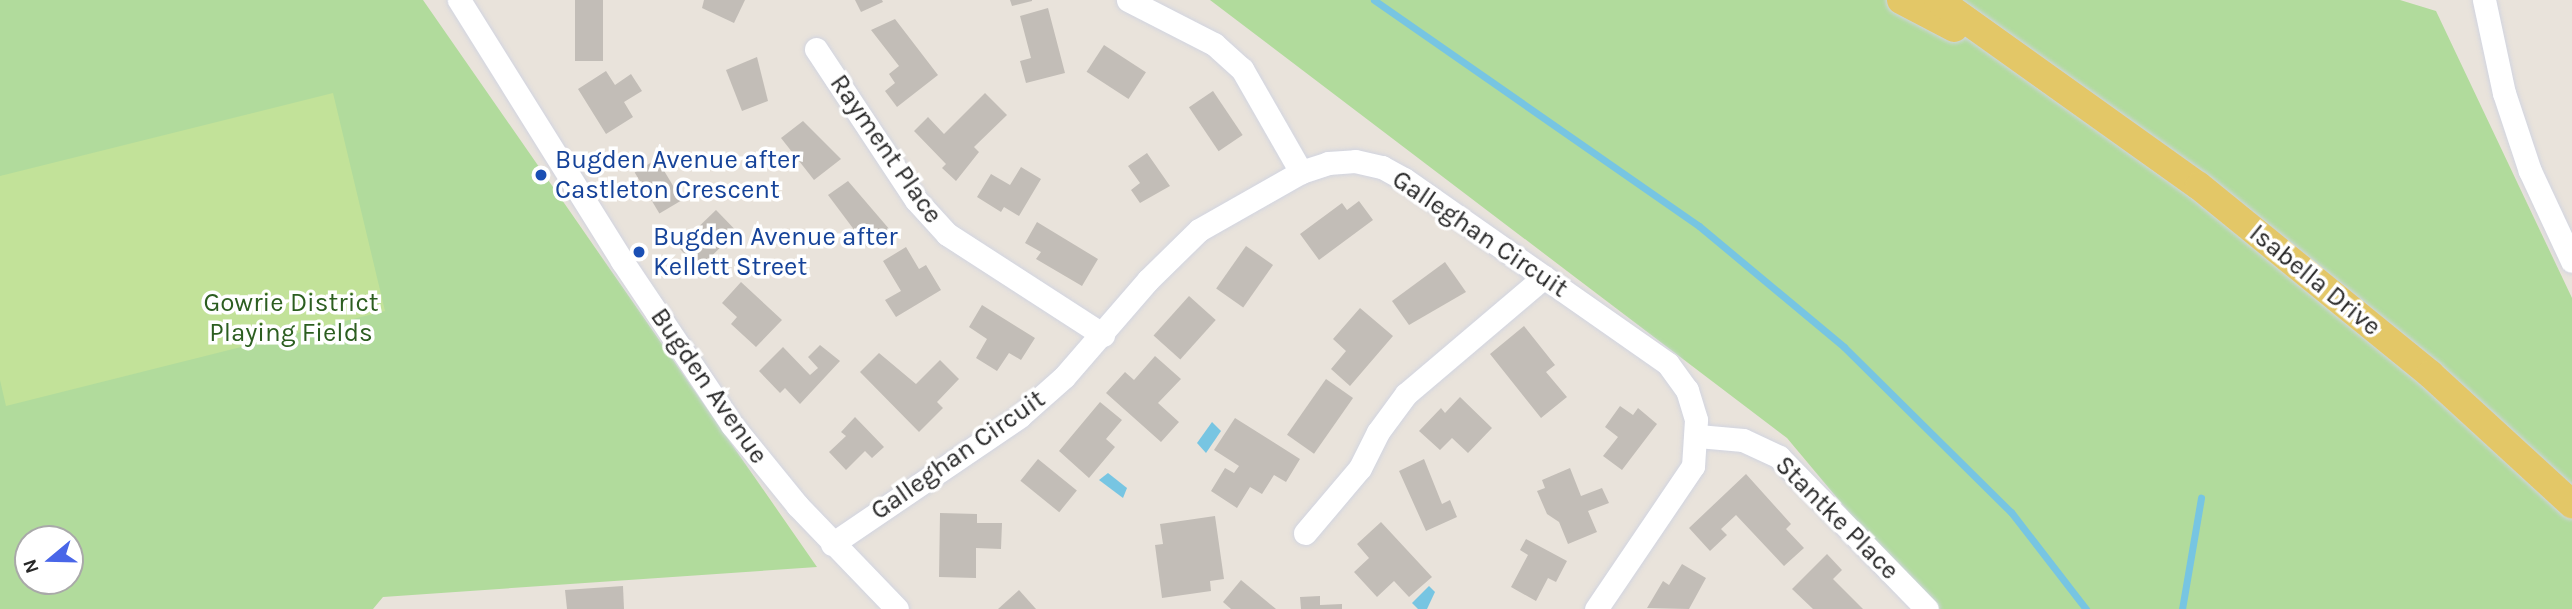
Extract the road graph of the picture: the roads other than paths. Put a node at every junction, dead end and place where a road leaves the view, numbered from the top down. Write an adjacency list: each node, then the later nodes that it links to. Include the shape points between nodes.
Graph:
1 (459, 0): 15 (street, Bugden Avenue, via 703,383)
2 (1128, 0): 8 (street, via 1214,44 1242,69)
3 (1901, 0): 7 (main road, Isabella Drive)
4 (1938, 0): 7 (main road, Isabella Drive)
5 (2484, 0): 9 (street, via 2504,93 2530,171)
6 (816, 49): 11 (street, Rayment Place, via 916,200 947,234)
7 (2043, 76): 13 (main road, Isabella Drive, via 2134,137 2329,289)
8 (1301, 172): 10 (street, Galleghan Circuit, via 1328,163 1381,167); 11 (street, Galleghan Circuit, via 1241,203 1181,245)
9 (2569, 249)
10 (1544, 277): 12 (street, Galleghan Circuit, via 1668,365 1687,390); 14 (street, via 1406,394 1378,432 1360,468)
11 (1103, 335): 15 (street, Galleghan Circuit, via 1020,416)
12 (1698, 436): 17 (street, Galleghan Circuit, via 1686,481); 18 (street, Stantke Place, via 1744,440 1779,457)
13 (2572, 504)
14 (1306, 533)
15 (832, 544): 16 (street, Bugden Avenue)
16 (897, 609)
17 (1596, 609)
18 (1927, 609)

